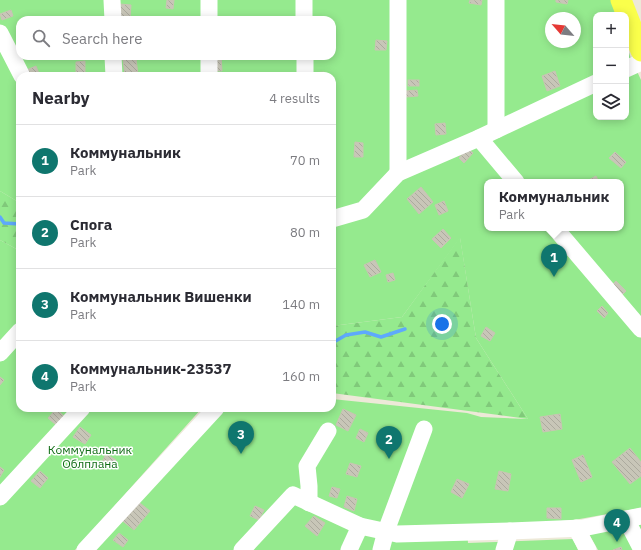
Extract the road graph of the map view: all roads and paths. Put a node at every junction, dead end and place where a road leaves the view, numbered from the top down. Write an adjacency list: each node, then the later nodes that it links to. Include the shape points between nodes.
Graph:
1 (112, 0): 7 (lane)
2 (209, 0): 8 (lane)
3 (304, 0): 9 (lane)
4 (398, 0): 24 (lane)
5 (496, 0): 22 (lane)
6 (621, 0): 11 (main road)
7 (113, 16)
8 (209, 16)
9 (304, 16)
10 (0, 33): 17 (lane)
11 (641, 51)
12 (113, 60): 18 (lane)
13 (209, 60): 19 (lane)
14 (305, 60): 20 (lane)
15 (641, 62): 16 (lane)
16 (629, 68)
17 (20, 72)
18 (114, 72)
19 (209, 72)
20 (305, 72)
21 (594, 84): 22 (lane)
22 (496, 130): 23 (lane)
23 (479, 138): 24 (lane); 25 (lane)
24 (398, 173): 26 (lane, via 363,210)
25 (513, 179)
26 (336, 218)
27 (558, 231): 28 (lane)
28 (641, 329)
29 (16, 335): 30 (lane)
30 (0, 353)
31 (78, 412): 35 (lane)
32 (212, 412): 43 (lane)
33 (424, 429): 40 (lane)
34 (328, 431): 36 (lane, via 307,466)
35 (0, 497)
36 (309, 503): 38 (lane); 44 (lane, via 293,495)
37 (634, 518): 39 (lane); 42 (lane)
38 (360, 526): 40 (lane); 45 (lane)
39 (576, 528): 41 (lane); 48 (lane)
40 (386, 531): 41 (lane, via 397,534); 46 (lane)
41 (510, 531): 47 (lane)
42 (641, 548)
43 (85, 550)
44 (242, 550)
45 (349, 550)
46 (380, 550)
47 (504, 550)
48 (588, 550)

